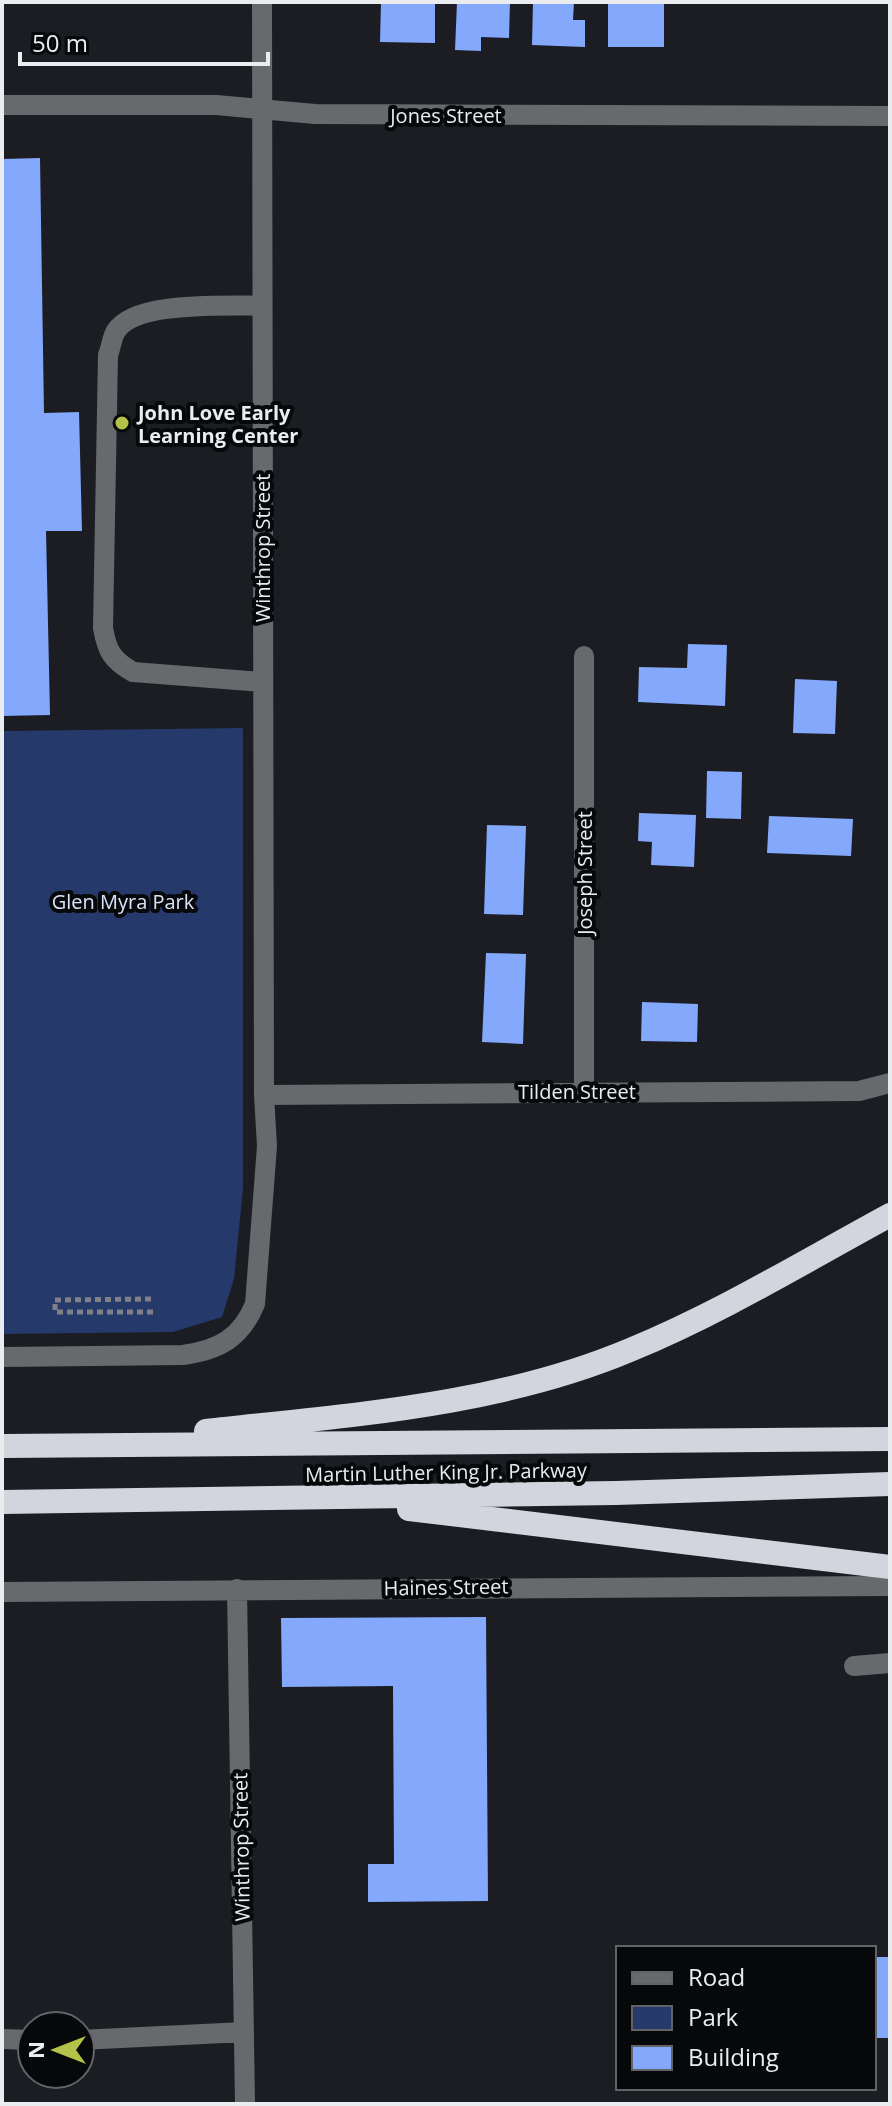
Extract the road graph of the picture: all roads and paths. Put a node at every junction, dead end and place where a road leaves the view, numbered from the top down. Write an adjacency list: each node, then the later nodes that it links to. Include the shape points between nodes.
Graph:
1 (262, 2): 3 (street, Winthrop Street)
2 (2, 105): 3 (street, Jones Street)
3 (260, 109): 4 (street, Jones Street, via 346,114); 5 (street, Winthrop Street)
4 (890, 116)
5 (261, 305): 7 (street, Winthrop Street); 7 (street, via 156,310 135,316 117,330 108,355 103,628 107,650 133,672)
6 (584, 656): 9 (street, Joseph Street)
7 (262, 682): 10 (street, Winthrop Street)
8 (890, 1083): 9 (street, Tilden Street, via 859,1091)
9 (584, 1091): 10 (street, Tilden Street)
10 (264, 1095): 14 (street, via 267,1146 255,1304 248,1322 230,1341 210,1352 183,1355)
11 (890, 1215): 16 (highway, via 694,1320 629,1351 563,1373 437,1403)
12 (151, 1299): 13 (path, via 55,1300 55,1312)
13 (154, 1312)
14 (2, 1357)
15 (890, 1439): 16 (highway, Martin Luther King Jr. Parkway)
16 (82, 1445): 17 (highway, Martin Luther King Jr. Parkway)
17 (2, 1446)
18 (890, 1484): 19 (highway, Martin Luther King Jr. Parkway)
19 (323, 1498): 20 (highway, Martin Luther King Jr. Parkway); 21 (highway)
20 (2, 1502)
21 (890, 1567)
22 (890, 1586): 23 (street, Haines Street)
23 (237, 1589): 24 (street, Haines Street); 27 (street, Winthrop Street)
24 (2, 1592)
25 (890, 1663): 26 (street)
26 (854, 1666)
27 (244, 2032): 28 (street); 29 (street, Winthrop Street)
28 (96, 2039)
29 (245, 2104)

